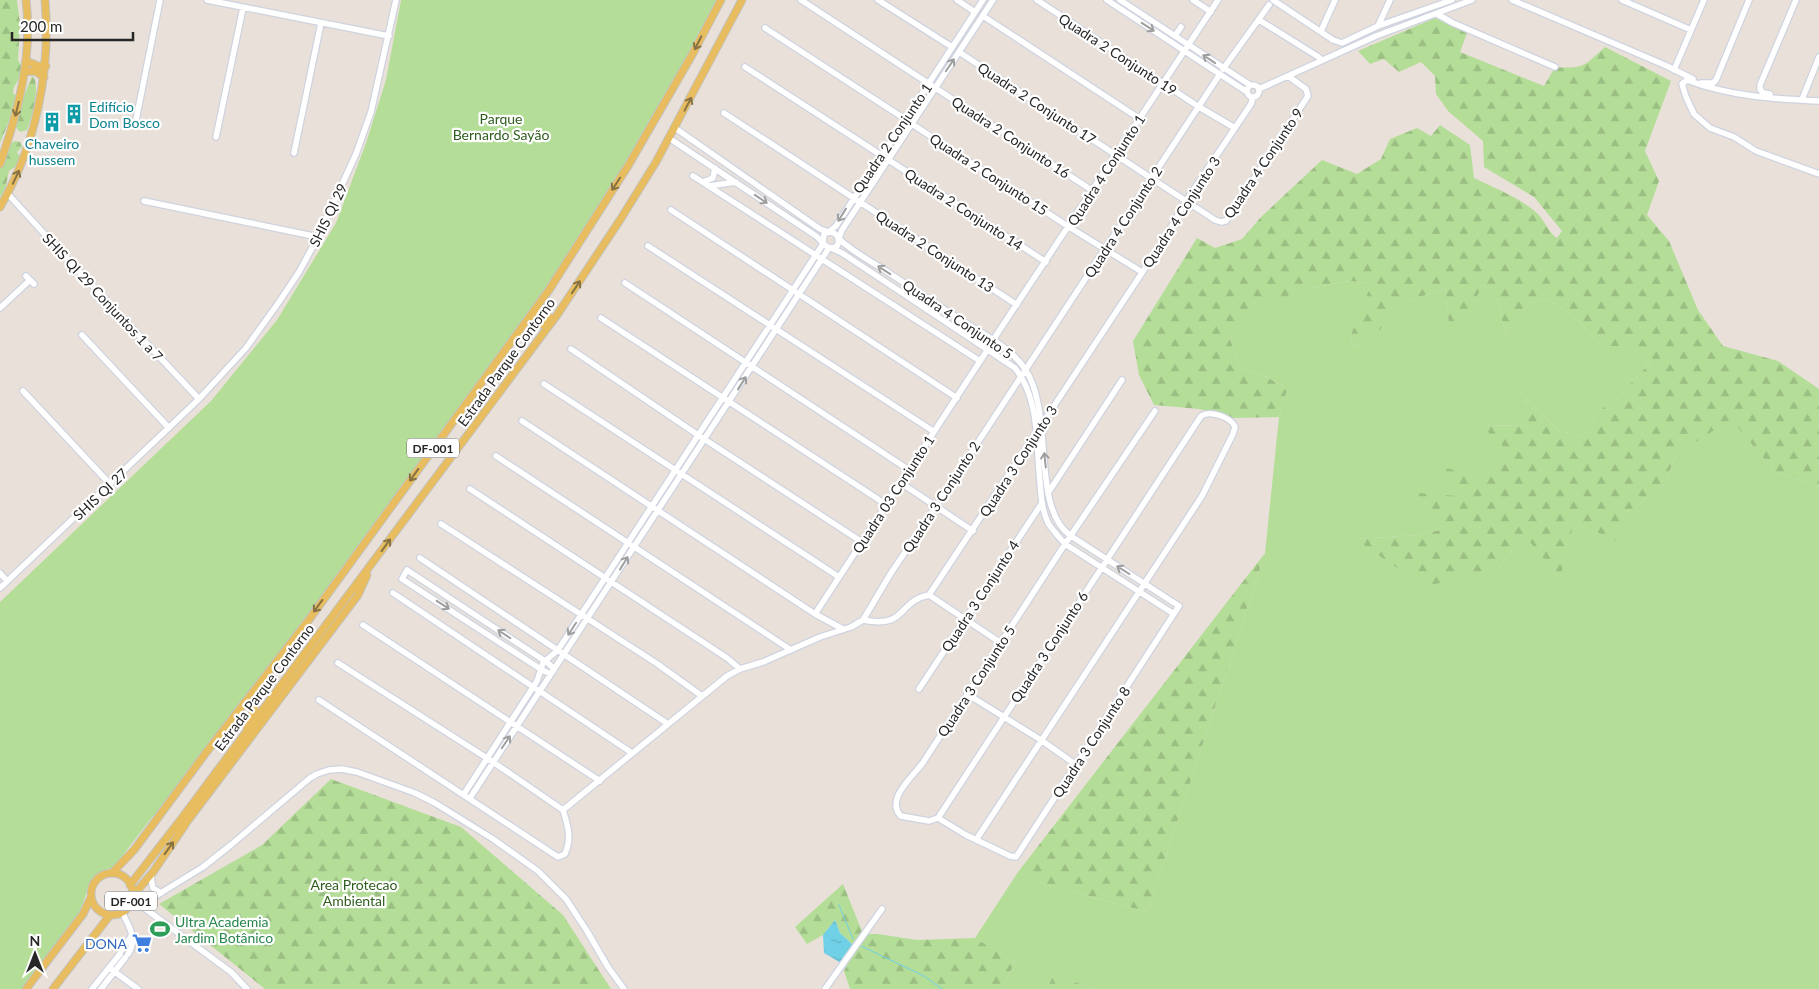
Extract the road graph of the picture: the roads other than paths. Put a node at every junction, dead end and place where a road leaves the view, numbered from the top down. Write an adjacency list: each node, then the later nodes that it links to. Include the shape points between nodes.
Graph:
1 (26, 0): 48 (main road)
2 (45, 0): 49 (main road)
3 (160, 0): 69 (street)
4 (206, 0): 29 (street)
5 (396, 0): 41 (street, SHIS QI 29)
6 (720, 0): 115 (main road, Estrada Parque Contorno / DF-001, one-way to 115, via 628,166)
7 (742, 0): 72 (main road, Estrada Parque Contorno / DF-001, one-way to 7)
8 (801, 0): 57 (street, Quadra 2 Conjunto 16)
9 (878, 0): 43 (street)
10 (957, 0): 30 (street)
11 (983, 0): 30 (street, Quadra 2 Conjunto 1)
12 (993, 0): 33 (street)
13 (1037, 0): 58 (street, Quadra 2 Conjunto 19)
14 (1107, 0): 44 (street, one-way to 44)
15 (1120, 0): 42 (street)
16 (1193, 0): 31 (street)
17 (1218, 0): 31 (street, Quadra 4 Conjunto 1)
18 (1335, 0): 40 (street)
19 (1390, 0): 36 (street)
20 (1452, 0): 28 (street)
21 (1472, 0): 32 (street)
22 (1512, 0): 52 (street)
23 (1622, 0): 39 (street)
24 (1704, 0): 39 (street)
25 (1750, 0): 52 (street, via 1713,83 1697,81)
26 (1796, 0): 64 (street, via 1760,88 1764,93)
27 (1275, 2): 34 (street, Quadra 4 Conjunto 2); 40 (street)
28 (1442, 2): 36 (street)
29 (242, 8): 35 (street); 74 (street)
30 (975, 12): 43 (street, Quadra 2 Conjunto 1)
31 (1211, 12): 44 (street, Quadra 4 Conjunto 1)
32 (1437, 14): 47 (street); 51 (street)
33 (983, 16): 45 (street); 70 (street)
34 (1259, 20): 47 (street); 54 (street, Quadra 4 Conjunto 2)
35 (321, 23): 41 (street); 77 (street)
36 (1378, 26): 40 (street, via 1342,43)
37 (1181, 27): 42 (street)
38 (765, 28): 68 (street)
39 (1691, 30): 52 (street)
40 (1321, 31)
41 (389, 36): 102 (street, SHIS QI 29, via 371,112 356,154)
42 (1175, 36): 44 (street)
43 (952, 47): 57 (street, Quadra 2 Conjunto 1)
44 (1186, 48): 54 (street); 58 (street, Quadra 4 Conjunto 1)
45 (959, 52): 60 (street, one-way to 45); 78 (street, Quadra 2 Conjunto 17)
46 (1819, 57): 64 (street)
47 (1322, 60): 55 (street)
48 (26, 61): 49 (main road); 53 (main road)
49 (46, 66): 56 (main road)
50 (745, 67): 79 (street, Quadra 2 Conjunto 14)
51 (1555, 67)
52 (1674, 70)
53 (24, 72): 56 (main road, via 35,71); 83 (main road, one-way to 83, via 12,130)
54 (1222, 72): 59 (street); 62 (street); 66 (street, Quadra 4 Conjunto 2)
55 (1288, 76): 61 (street); 99 (street, Quadra 4 Conjunto 9, via 1306,89 1306,100 1226,221)
56 (44, 77): 92 (main road, one-way to 56, via 28,146)
57 (929, 83): 60 (street, Quadra 2 Conjunto 16); 68 (street, Quadra 2 Conjunto 1)
58 (1163, 84): 66 (street, Quadra 2 Conjunto 19); 70 (street, Quadra 4 Conjunto 1)
59 (1250, 85): 61 (street); 62 (street)
60 (935, 87): 71 (street); 91 (street, Quadra 2 Conjunto 16)
61 (1259, 88): 63 (street)
62 (1246, 92): 63 (street)
63 (1254, 97): 73 (street, Quadra 4 Conjunto 3)
64 (1803, 97): 65 (street)
65 (1819, 100): 85 (street, via 1744,94 1687,80 1682,84 1694,114 1710,128 1734,137 1756,151)
66 (1199, 107): 73 (street, Quadra 2 Conjunto 19); 87 (street, Quadra 4 Conjunto 2)
67 (724, 113): 93 (street, Quadra 2 Conjunto 1)
68 (905, 119): 79 (street, Quadra 2 Conjunto 1)
69 (136, 120)
70 (1140, 120): 78 (street, Quadra 4 Conjunto 1)
71 (912, 124): 82 (street); 100 (street, Quadra 2 Conjunto 15)
72 (675, 128): 75 (main road, Estrada Parque Contorno / DF-001); 76 (street)
73 (1235, 128): 95 (street, Quadra 4 Conjunto 3)
74 (216, 137)
75 (669, 138): 80 (street); 118 (main road, Estrada Parque Contorno / DF-001, one-way to 75, via 620,220)
76 (705, 149): 80 (street); 81 (street)
77 (294, 154)
78 (1116, 154): 87 (street, Quadra 2 Conjunto 17); 91 (street, Quadra 4 Conjunto 1)
79 (882, 155): 82 (street, Quadra 2 Conjunto 14); 93 (street, Quadra 2 Conjunto 1)
80 (700, 157): 84 (street)
81 (717, 158): 84 (street); 101 (street)
82 (888, 159): 96 (street); 110 (street, Quadra 2 Conjunto 14)
83 (0, 164)
84 (714, 167): 88 (street, via 713,178); 89 (street)
85 (1819, 174)
86 (693, 176): 88 (street)
87 (1151, 177): 95 (street, Quadra 2 Conjunto 17); 107 (street, Quadra 4 Conjunto 2)
88 (703, 182): 90 (street)
89 (736, 182): 90 (street); 104 (street, one-way to 104)
90 (709, 186): 108 (street)
91 (1093, 191): 100 (street, Quadra 4 Conjunto 1)
92 (8, 194): 97 (main road); 135 (street, SHIS QI 29 Conjuntos 1 a 7)
93 (853, 198): 96 (street, Quadra 2 Conjunto 13); 101 (street, one-way to 101)
94 (144, 201): 102 (street)
95 (1186, 201): 99 (street, Quadra 2 Conjunto 17); 111 (street, Quadra 4 Conjunto 3)
96 (861, 203): 103 (street); 116 (street, Quadra 2 Conjunto 13)
97 (0, 207)
98 (671, 210): 114 (street)
99 (1215, 220)
100 (1069, 227): 107 (street, Quadra 2 Conjunto 15); 110 (street, Quadra 4 Conjunto 1)
101 (829, 232): 103 (street, via 836,233); 104 (street, via 824,234)
102 (318, 237): 135 (street, SHIS QI 29, via 299,272 246,348)
103 (839, 239): 106 (street, via 837,246); 124 (street, Quadra 4 Conjunto 5, one-way to 103)
104 (823, 244): 106 (street); 108 (street)
105 (648, 246): 121 (street)
106 (830, 248): 109 (street); 125 (street)
107 (1105, 249): 111 (street, Quadra 2 Conjunto 15); 129 (street, Quadra 4 Conjunto 2)
108 (816, 254): 109 (street); 114 (street)
109 (823, 258): 114 (street); 127 (street)
110 (1046, 262): 116 (street, Quadra 4 Conjunto 1)
111 (1142, 272): 120 (street, Quadra 4 Conjunto 3)
112 (30, 280): 117 (street)
113 (625, 283): 128 (street)
114 (796, 293): 121 (street); 122 (street); 134 (street)
115 (538, 305): 118 (main road, via 534,320 539,325); 204 (main road, Estrada Parque Contorno / DF-001, one-way to 204, via 308,621)
116 (1018, 305): 124 (street, Quadra 4 Conjunto 1)
117 (0, 308)
118 (557, 314): 168 (main road, Estrada Parque Contorno / DF-001, one-way to 118)
119 (601, 318): 136 (street)
120 (1106, 326): 140 (street, Quadra 3 Conjunto 3)
121 (770, 327): 122 (street); 128 (street)
122 (776, 331): 128 (street); 142 (street)
123 (82, 335): 141 (street)
124 (993, 340): 125 (street); 125 (street); 129 (street, Quadra 4 Conjunto 5)
125 (988, 348): 127 (street, Quadra 03 Conjunto 1); 130 (street, via 1010,362)
126 (571, 349): 144 (street)
127 (980, 361): 134 (street, Quadra 03 Conjunto 1)
128 (749, 365): 136 (street); 137 (street, one-way to 128); 147 (street)
129 (1025, 368): 130 (street, Quadra 4 Conjunto 2); 140 (street, Quadra 4 Conjunto 5, via 1037,393)
130 (1021, 375): 143 (street, via 1032,401); 156 (street, Quadra 3 Conjunto 2)
131 (1122, 380): 153 (street, Quadra 3 Conjunto 4)
132 (544, 384): 148 (street)
133 (23, 391): 151 (street)
134 (956, 398): 142 (street, Quadra 03 Conjunto 1)
135 (199, 399): 141 (street, SHIS QI 27)
136 (723, 399): 137 (street); 144 (street)
137 (729, 403): 145 (street); 155 (street)
138 (1155, 411): 161 (street)
139 (522, 421): 157 (street)
140 (1042, 425): 143 (street, Quadra 3 Conjunto 3); 153 (street, Quadra 4 Conjunto 5, one-way to 140)
141 (169, 428): 151 (street, SHIS QI 27)
142 (933, 431): 147 (street, Quadra 03 Conjunto 1)
143 (1036, 434): 154 (street); 160 (street, Quadra 3 Conjunto 3)
144 (698, 435): 145 (street); 148 (street)
145 (705, 439): 149 (street); 163 (street)
146 (496, 456): 162 (street)
147 (909, 470): 150 (street, Quadra 03 Conjunto 1)
148 (675, 471): 149 (street); 157 (street)
149 (682, 475): 158 (street); 171 (street)
150 (901, 483): 155 (street, Quadra 03 Conjunto 1); 156 (street)
151 (110, 484): 173 (street, SHIS QI 27)
152 (470, 489): 172 (street)
153 (1048, 493): 154 (street, Quadra 3 Conjunto 4); 161 (street, Quadra 4 Conjunto 5, via 1057,523)
154 (1042, 504): 164 (street, via 1049,524); 186 (street, Quadra 3 Conjunto 4)
155 (886, 505): 163 (street, Quadra 03 Conjunto 1)
156 (936, 506): 160 (street); 185 (street, Quadra 3 Conjunto 2)
157 (652, 507): 158 (street); 162 (street)
158 (658, 510): 165 (street); 182 (street)
159 (441, 524): 181 (street)
160 (973, 531): 179 (street, Quadra 3 Conjunto 3)
161 (1071, 536): 164 (street, Quadra 3 Conjunto 5); 167 (street, Quadra 4 Conjunto 5)
162 (628, 542): 165 (street); 172 (street)
163 (862, 542): 171 (street, Quadra 03 Conjunto 1)
164 (1066, 544): 169 (street); 189 (street, Quadra 3 Conjunto 5)
165 (634, 546): 174 (street, one-way to 165); 191 (street)
166 (420, 558): 190 (street)
167 (1106, 560): 169 (street, Quadra 3 Conjunto 6); 175 (street, Quadra 4 Conjunto 5, one-way to 167); 175 (street, Quadra 3 Conjunto 6, via 1201,416 1206,414 1227,419 1234,424 1233,434 1202,496)
168 (369, 567): 209 (main road, Estrada Parque Contorno / DF-001); 221 (main road, via 358,595)
169 (1101, 568): 177 (street); 205 (street, Quadra 3 Conjunto 6)
170 (0, 574): 173 (street)
171 (839, 577): 182 (street, Quadra 03 Conjunto 1)
172 (605, 579): 174 (street); 181 (street)
173 (7, 581): 176 (street, SHIS QI 27)
174 (611, 583): 184 (street); 196 (street)
175 (1143, 583): 177 (street); 180 (street, Quadra 4 Conjunto 5)
176 (0, 588)
177 (1137, 591): 183 (street); 210 (street)
178 (393, 593): 198 (street)
179 (929, 595): 185 (street, via 916,599 890,621); 186 (street)
180 (1179, 606): 183 (street, Quadra 3 Conjunto 8)
181 (582, 614): 184 (street); 190 (street, one-way to 190)
182 (815, 614): 188 (street)
183 (1174, 614): 214 (street, Quadra 3 Conjunto 8)
184 (588, 618): 192 (street); 202 (street)
185 (862, 620): 188 (street)
186 (965, 620): 189 (street); 199 (street, Quadra 3 Conjunto 4)
187 (363, 625): 206 (street)
188 (843, 629): 191 (street)
189 (1001, 643): 201 (street, Quadra 3 Conjunto 5)
190 (558, 650): 192 (street); 193 (street)
191 (791, 650): 196 (street)
192 (565, 654): 197 (street); 207 (street)
193 (545, 661): 195 (street); 195 (street, one-way to 195, via 407,570 402,579); 197 (street)
194 (338, 662): 212 (street)
195 (541, 669): 197 (street); 198 (street)
196 (740, 669): 202 (street)
197 (553, 671): 200 (street)
198 (533, 687): 200 (street); 206 (street)
199 (919, 689)
200 (540, 691): 208 (street); 211 (street)
201 (968, 694): 205 (street, Quadra 3 Conjunto 6); 220 (street, Quadra 3 Conjunto 5, via 895,802 898,814 904,818 933,821)
202 (702, 696): 207 (street)
203 (319, 700): 217 (street)
204 (244, 703): 209 (main road, via 252,702 255,707); 224 (main road, Estrada Parque Contorno / DF-001, via 134,850)
205 (1004, 716): 210 (street); 220 (street)
206 (509, 722): 208 (street); 212 (street)
207 (668, 724): 211 (street)
208 (517, 727): 213 (street, one-way to 208); 215 (street)
209 (246, 730): 216 (main road, Estrada Parque Contorno / DF-001)
210 (1041, 740): 214 (street); 222 (street)
211 (632, 753): 215 (street)
212 (487, 759): 213 (street); 217 (street)
213 (493, 762): 218 (street); 219 (street)
214 (1075, 764): 222 (street, Quadra 3 Conjunto 8, via 1016,857)
215 (600, 781): 219 (street)
216 (200, 794): 221 (main road); 225 (main road, Estrada Parque Contorno / DF-001)
217 (464, 794): 218 (street)
218 (470, 798): 219 (street, via 561,857 569,841)
219 (563, 810)
220 (938, 818): 222 (street)
221 (183, 827): 223 (main road, one-way to 221)
222 (976, 840)
223 (153, 872): 226 (street, via 151,884); 228 (main road, via 136,892)
224 (112, 873): 225 (main road, DF-001, via 123,877); 227 (main road, DF-001, via 96,880)
225 (130, 885): 228 (main road, DF-001)
226 (161, 893): 228 (street); 241 (street, via 202,867 317,774 336,769 357,772 435,803 538,871 575,911)
227 (91, 897): 231 (main road, DF-001, via 97,909); 234 (main road, DF-001, via 83,914)
228 (137, 902): 230 (main road, DF-001); 232 (street)
229 (882, 909): 242 (street)
230 (122, 912): 231 (main road, DF-001); 233 (street, via 132,935 132,947)
231 (110, 915): 235 (main road, DF-001)
232 (222, 966): 239 (street); 240 (street)
233 (111, 970): 236 (street); 237 (street); 238 (street)
234 (26, 989)
235 (53, 989)
236 (92, 989)
237 (101, 989)
238 (138, 989)
239 (242, 989)
240 (247, 989)
241 (624, 989)
242 (825, 989)

